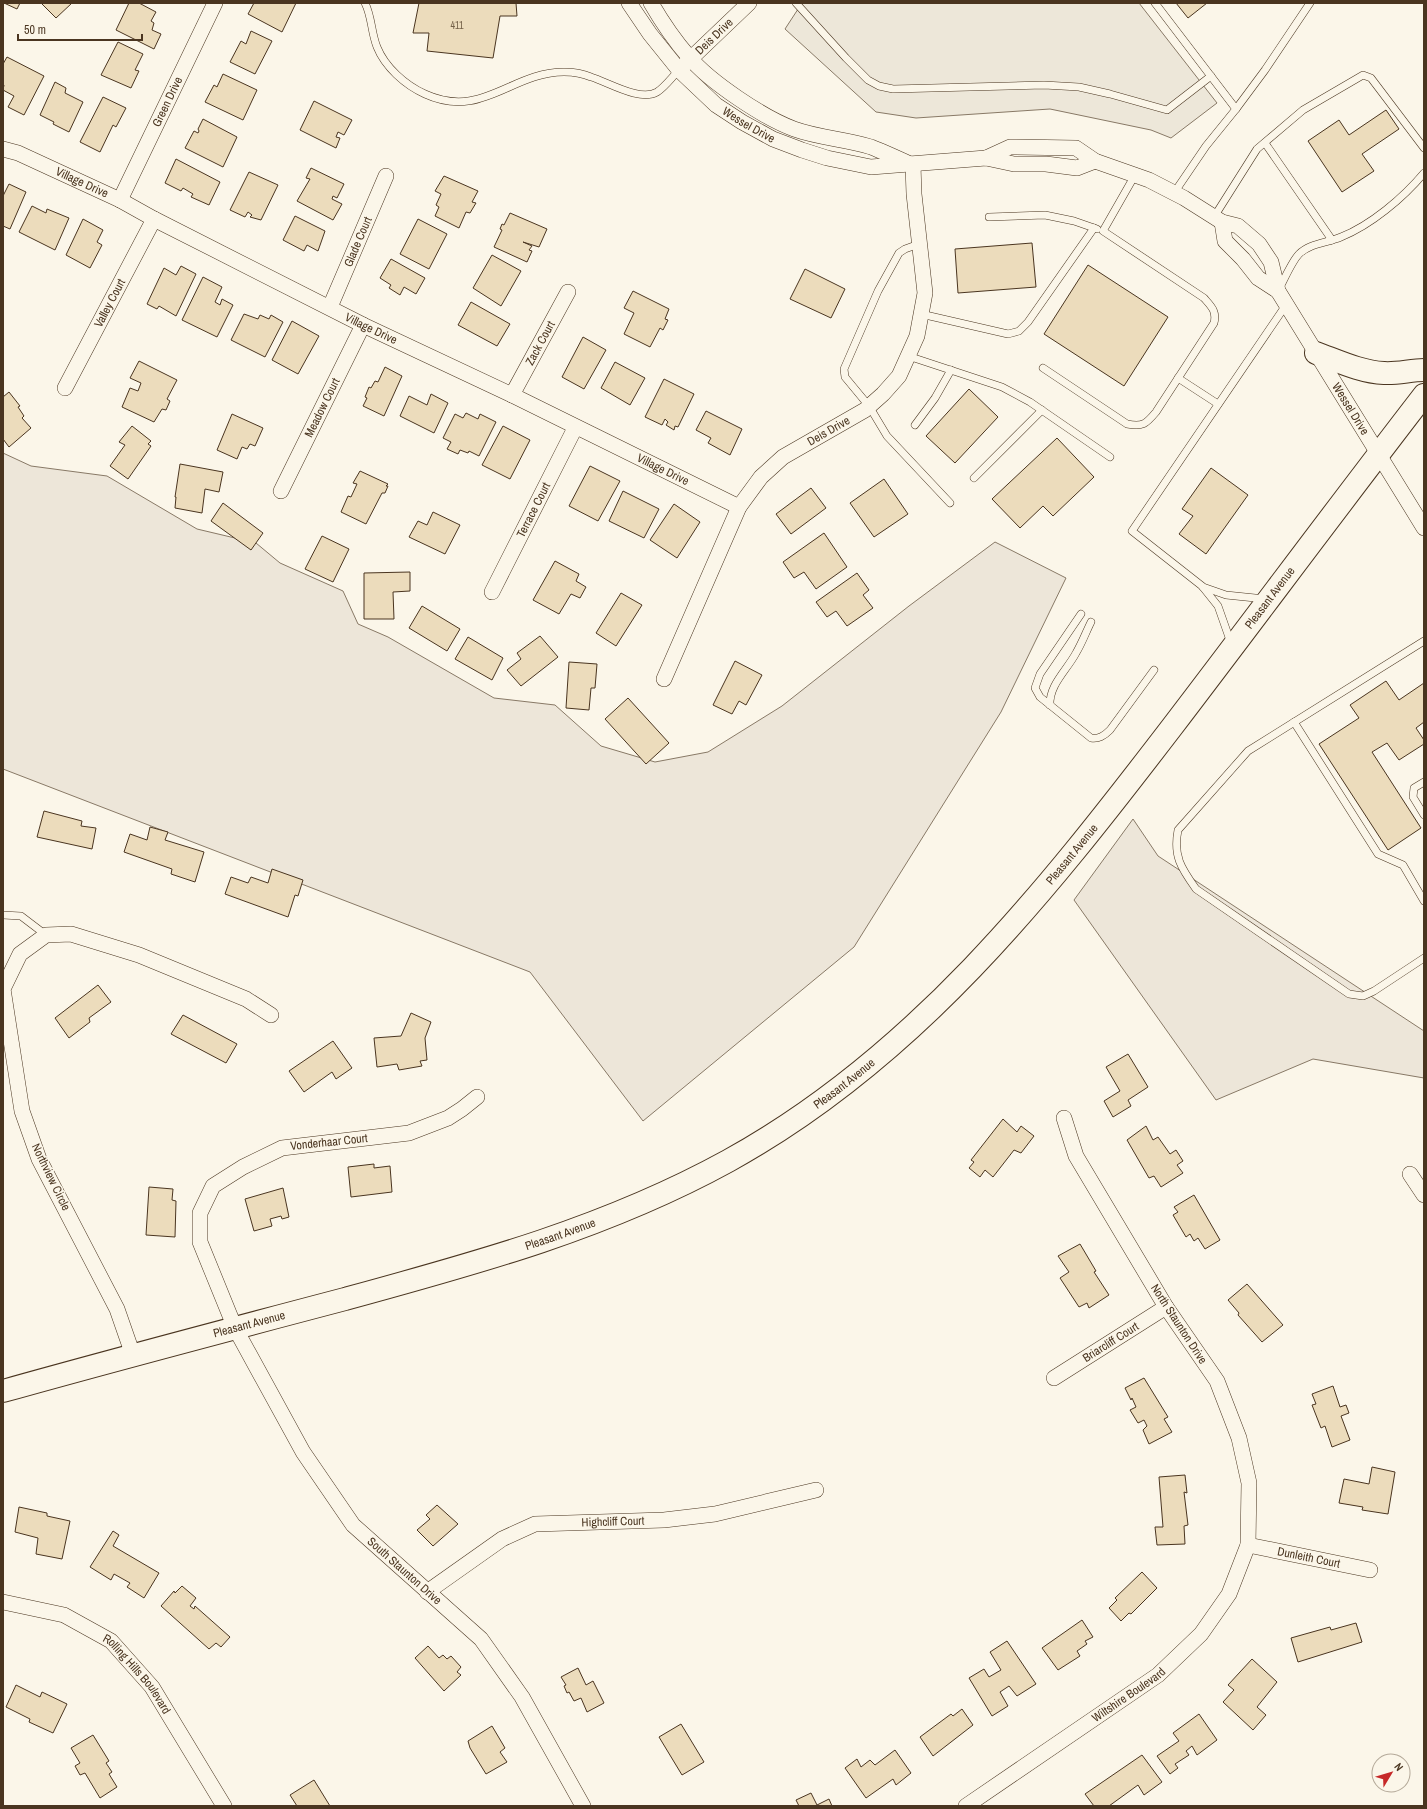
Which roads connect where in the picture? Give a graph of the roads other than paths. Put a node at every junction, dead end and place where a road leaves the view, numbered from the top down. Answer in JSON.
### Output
{"nodes":[{"id":1,"x":215,"y":3,"type":"edge"},
{"id":2,"x":365,"y":3,"type":"edge"},
{"id":3,"x":629,"y":3,"type":"edge"},
{"id":4,"x":650,"y":3,"type":"edge"},
{"id":5,"x":749,"y":3,"type":"edge"},
{"id":6,"x":796,"y":3,"type":"edge"},
{"id":7,"x":1154,"y":3,"type":"edge"},
{"id":8,"x":1310,"y":3,"type":"edge"},
{"id":9,"x":690,"y":58,"type":"junction"},
{"id":10,"x":679,"y":70,"type":"junction"},
{"id":11,"x":1211,"y":76,"type":"junction"},
{"id":12,"x":1236,"y":109,"type":"junction"},
{"id":13,"x":1265,"y":143,"type":"junction"},
{"id":14,"x":1424,"y":148,"type":"edge"},
{"id":15,"x":3,"y":149,"type":"edge"},
{"id":16,"x":913,"y":165,"type":"junction"},
{"id":17,"x":1424,"y":173,"type":"edge"},
{"id":18,"x":1135,"y":175,"type":"junction"},
{"id":19,"x":386,"y":176,"type":"dead end"},
{"id":20,"x":1174,"y":193,"type":"junction"},
{"id":21,"x":120,"y":200,"type":"junction"},
{"id":22,"x":989,"y":217,"type":"dead end"},
{"id":23,"x":154,"y":219,"type":"junction"},
{"id":24,"x":1218,"y":220,"type":"junction"},
{"id":25,"x":1094,"y":228,"type":"junction"},
{"id":26,"x":1103,"y":231,"type":"junction"},
{"id":27,"x":1332,"y":240,"type":"junction"},
{"id":28,"x":919,"y":244,"type":"junction"},
{"id":29,"x":1278,"y":291,"type":"junction"},
{"id":30,"x":568,"y":292,"type":"dead end"},
{"id":31,"x":1286,"y":305,"type":"junction"},
{"id":32,"x":330,"y":307,"type":"junction"},
{"id":33,"x":921,"y":314,"type":"junction"},
{"id":34,"x":363,"y":325,"type":"junction"},
{"id":35,"x":1316,"y":353,"type":"junction"},
{"id":36,"x":908,"y":356,"type":"junction"},
{"id":37,"x":1043,"y":368,"type":"dead end"},
{"id":38,"x":952,"y":370,"type":"junction"},
{"id":39,"x":1424,"y":370,"type":"edge"},
{"id":40,"x":1178,"y":378,"type":"junction"},
{"id":41,"x":65,"y":388,"type":"dead end"},
{"id":42,"x":512,"y":395,"type":"junction"},
{"id":43,"x":1424,"y":395,"type":"edge"},
{"id":44,"x":1218,"y":404,"type":"junction"},
{"id":45,"x":869,"y":406,"type":"junction"},
{"id":46,"x":1042,"y":410,"type":"junction"},
{"id":47,"x":915,"y":425,"type":"dead end"},
{"id":48,"x":575,"y":428,"type":"junction"},
{"id":49,"x":1378,"y":454,"type":"junction"},
{"id":50,"x":1110,"y":457,"type":"dead end"},
{"id":51,"x":974,"y":478,"type":"dead end"},
{"id":52,"x":281,"y":491,"type":"dead end"},
{"id":53,"x":950,"y":503,"type":"dead end"},
{"id":54,"x":739,"y":507,"type":"junction"},
{"id":55,"x":1424,"y":528,"type":"edge"},
{"id":56,"x":1202,"y":586,"type":"junction"},
{"id":57,"x":492,"y":592,"type":"dead end"},
{"id":58,"x":1269,"y":599,"type":"junction"},
{"id":59,"x":1081,"y":614,"type":"dead end"},
{"id":60,"x":1091,"y":622,"type":"dead end"},
{"id":61,"x":1424,"y":641,"type":"edge"},
{"id":62,"x":1232,"y":648,"type":"junction"},
{"id":63,"x":1154,"y":670,"type":"dead end"},
{"id":64,"x":664,"y":679,"type":"dead end"},
{"id":65,"x":1050,"y":705,"type":"junction"},
{"id":66,"x":1294,"y":722,"type":"junction"},
{"id":67,"x":1424,"y":782,"type":"edge"},
{"id":68,"x":1424,"y":815,"type":"edge"},
{"id":69,"x":1424,"y":901,"type":"edge"},
{"id":70,"x":3,"y":915,"type":"edge"},
{"id":71,"x":46,"y":935,"type":"junction"},
{"id":72,"x":1424,"y":958,"type":"edge"},
{"id":73,"x":3,"y":988,"type":"edge"},
{"id":74,"x":271,"y":1014,"type":"dead end"},
{"id":75,"x":476,"y":1097,"type":"dead end"},
{"id":76,"x":1064,"y":1118,"type":"dead end"},
{"id":77,"x":1410,"y":1174,"type":"dead end"},
{"id":78,"x":1424,"y":1195,"type":"edge"},
{"id":79,"x":1166,"y":1307,"type":"junction"},
{"id":80,"x":235,"y":1328,"type":"junction"},
{"id":81,"x":133,"y":1355,"type":"junction"},
{"id":82,"x":1054,"y":1378,"type":"dead end"},
{"id":83,"x":3,"y":1391,"type":"edge"},
{"id":84,"x":816,"y":1490,"type":"dead end"},
{"id":85,"x":1248,"y":1545,"type":"junction"},
{"id":86,"x":1370,"y":1570,"type":"dead end"},
{"id":87,"x":427,"y":1592,"type":"junction"},
{"id":88,"x":3,"y":1602,"type":"edge"},
{"id":89,"x":224,"y":1806,"type":"edge"},
{"id":90,"x":583,"y":1806,"type":"edge"},
{"id":91,"x":966,"y":1806,"type":"edge"}],
"edges":[{"from":1,"to":21,"type":"street","name":"Green Drive"},
{"from":2,"to":10,"type":"lane"},
{"from":3,"to":10,"type":"street","name":"Wessel Drive"},
{"from":4,"to":9,"type":"street","name":"Wessel Drive"},
{"from":5,"to":9,"type":"street","name":"Deis Drive"},
{"from":6,"to":11,"type":"lane"},
{"from":7,"to":11,"type":"lane"},
{"from":8,"to":12,"type":"lane"},
{"from":9,"to":10,"type":"street","name":"Deis Drive"},
{"from":9,"to":16,"type":"street","name":"Wessel Drive"},
{"from":10,"to":16,"type":"street","name":"Wessel Drive"},
{"from":11,"to":12,"type":"lane"},
{"from":12,"to":20,"type":"lane"},
{"from":13,"to":14,"type":"lane"},
{"from":13,"to":24,"type":"lane"},
{"from":13,"to":27,"type":"lane"},
{"from":15,"to":21,"type":"street","name":"Village Drive"},
{"from":16,"to":18,"type":"street","name":"Wessel Drive"},
{"from":16,"to":28,"type":"street","name":"Deis Drive"},
{"from":17,"to":27,"type":"lane"},
{"from":18,"to":20,"type":"street","name":"Wessel Drive"},
{"from":18,"to":26,"type":"lane"},
{"from":19,"to":32,"type":"street","name":"Glade Court"},
{"from":20,"to":24,"type":"street","name":"Wessel Drive"},
{"from":21,"to":23,"type":"street","name":"Village Drive"},
{"from":22,"to":25,"type":"lane"},
{"from":23,"to":32,"type":"street","name":"Village Drive"},
{"from":23,"to":41,"type":"street","name":"Valley Court"},
{"from":24,"to":29,"type":"street","name":"Wessel Drive"},
{"from":24,"to":29,"type":"street","name":"Wessel Drive"},
{"from":25,"to":26,"type":"lane"},
{"from":25,"to":33,"type":"lane"},
{"from":26,"to":40,"type":"lane"},
{"from":27,"to":29,"type":"lane"},
{"from":28,"to":33,"type":"street","name":"Deis Drive"},
{"from":28,"to":45,"type":"lane"},
{"from":29,"to":31,"type":"street","name":"Wessel Drive"},
{"from":30,"to":42,"type":"street","name":"Zack Court"},
{"from":31,"to":35,"type":"street","name":"Wessel Drive"},
{"from":31,"to":44,"type":"lane"},
{"from":32,"to":34,"type":"street","name":"Village Drive"},
{"from":33,"to":36,"type":"street","name":"Deis Drive"},
{"from":34,"to":42,"type":"street","name":"Village Drive"},
{"from":34,"to":52,"type":"street","name":"Meadow Court"},
{"from":35,"to":39,"type":"main road"},
{"from":35,"to":49,"type":"street","name":"Wessel Drive"},
{"from":36,"to":38,"type":"lane"},
{"from":36,"to":45,"type":"street","name":"Deis Drive"},
{"from":37,"to":40,"type":"lane"},
{"from":38,"to":46,"type":"lane"},
{"from":38,"to":47,"type":"lane"},
{"from":40,"to":44,"type":"lane"},
{"from":42,"to":48,"type":"street","name":"Village Drive"},
{"from":43,"to":49,"type":"main road","name":"Pleasant Avenue"},
{"from":44,"to":56,"type":"lane"},
{"from":45,"to":53,"type":"lane"},
{"from":45,"to":54,"type":"street","name":"Deis Drive"},
{"from":46,"to":50,"type":"lane"},
{"from":46,"to":51,"type":"lane"},
{"from":48,"to":54,"type":"street","name":"Village Drive"},
{"from":48,"to":57,"type":"street","name":"Terrace Court"},
{"from":49,"to":55,"type":"street","name":"Wessel Drive"},
{"from":49,"to":58,"type":"main road","name":"Pleasant Avenue"},
{"from":54,"to":64,"type":"street","name":"Deis Drive"},
{"from":56,"to":58,"type":"lane"},
{"from":56,"to":62,"type":"lane"},
{"from":58,"to":62,"type":"main road","name":"Pleasant Avenue"},
{"from":59,"to":65,"type":"lane"},
{"from":60,"to":65,"type":"lane"},
{"from":61,"to":66,"type":"lane"},
{"from":62,"to":80,"type":"main road","name":"Pleasant Avenue"},
{"from":63,"to":65,"type":"lane"},
{"from":66,"to":69,"type":"lane"},
{"from":66,"to":72,"type":"lane"},
{"from":67,"to":68,"type":"lane"},
{"from":70,"to":71,"type":"lane"},
{"from":71,"to":73,"type":"street","name":"Northview Circle"},
{"from":71,"to":74,"type":"street"},
{"from":73,"to":81,"type":"street","name":"Northview Circle"},
{"from":75,"to":80,"type":"street","name":"Vonderhaar Court"},
{"from":76,"to":79,"type":"street","name":"North Staunton Drive"},
{"from":77,"to":78,"type":"street"},
{"from":79,"to":82,"type":"street","name":"Briarcliff Court"},
{"from":79,"to":85,"type":"street","name":"North Staunton Drive"},
{"from":80,"to":81,"type":"main road","name":"Pleasant Avenue"},
{"from":80,"to":87,"type":"street","name":"South Staunton Drive"},
{"from":81,"to":83,"type":"main road","name":"Pleasant Avenue"},
{"from":84,"to":87,"type":"street","name":"Highcliff Court"},
{"from":85,"to":86,"type":"street","name":"Dunleith Court"},
{"from":85,"to":91,"type":"street","name":"Wiltshire Boulevard"},
{"from":87,"to":90,"type":"street","name":"South Staunton Drive"},
{"from":88,"to":89,"type":"street","name":"Rolling Hills Boulevard"}]}
